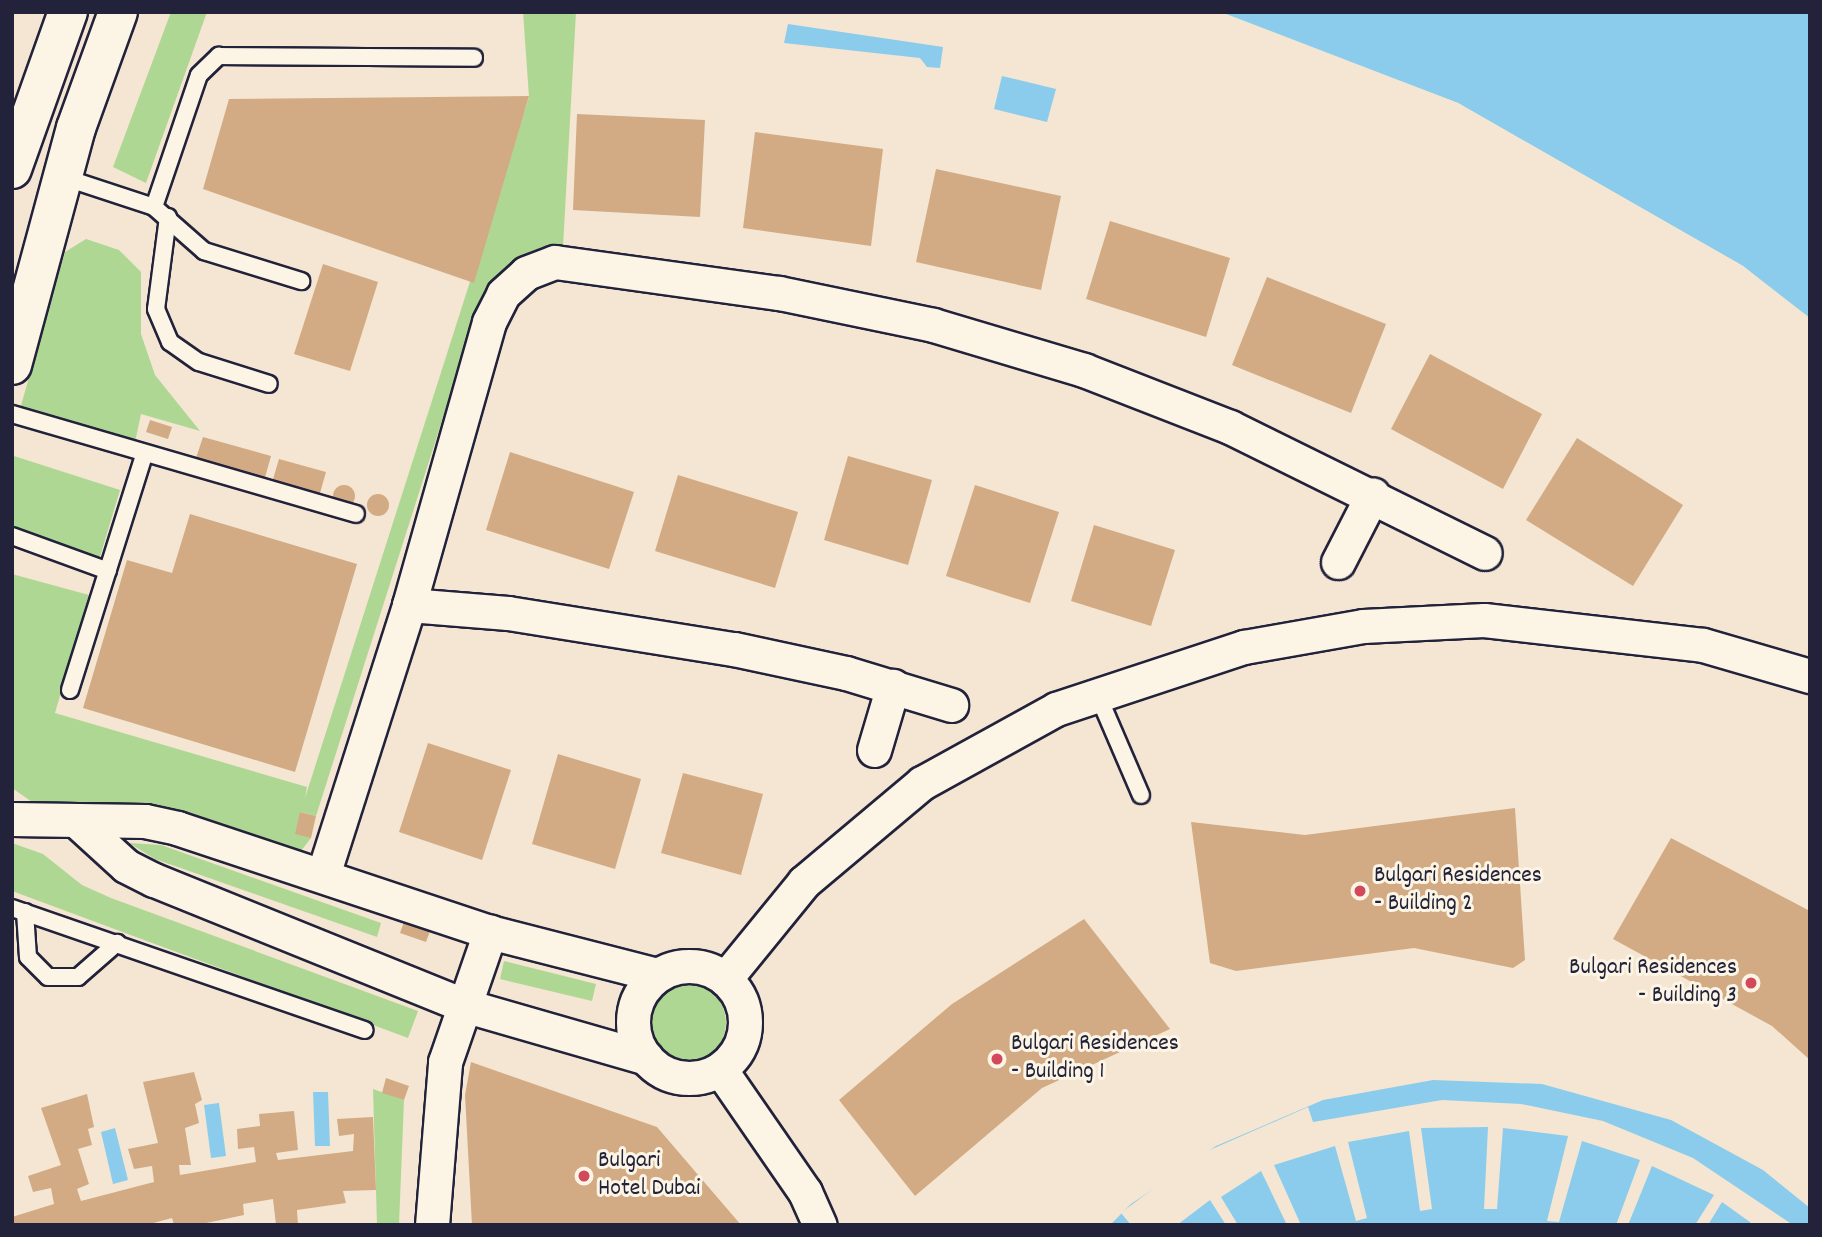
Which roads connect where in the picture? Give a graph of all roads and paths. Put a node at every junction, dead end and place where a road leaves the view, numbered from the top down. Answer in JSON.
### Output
{"nodes":[{"id":1,"x":68,"y":12,"type":"edge"},
{"id":2,"x":118,"y":12,"type":"edge"},
{"id":3,"x":474,"y":58,"type":"dead end"},
{"id":4,"x":12,"y":169,"type":"edge"},
{"id":5,"x":63,"y":177,"type":"junction"},
{"id":6,"x":154,"y":207,"type":"junction"},
{"id":7,"x":168,"y":217,"type":"junction"},
{"id":8,"x":300,"y":281,"type":"dead end"},
{"id":9,"x":12,"y":365,"type":"edge"},
{"id":10,"x":269,"y":384,"type":"dead end"},
{"id":11,"x":12,"y":414,"type":"edge"},
{"id":12,"x":144,"y":455,"type":"junction"},
{"id":13,"x":1373,"y":494,"type":"junction"},
{"id":14,"x":356,"y":514,"type":"dead end"},
{"id":15,"x":12,"y":536,"type":"edge"},
{"id":16,"x":1485,"y":553,"type":"dead end"},
{"id":17,"x":1338,"y":562,"type":"dead end"},
{"id":18,"x":108,"y":571,"type":"junction"},
{"id":19,"x":409,"y":605,"type":"junction"},
{"id":20,"x":1807,"y":669,"type":"edge"},
{"id":21,"x":892,"y":686,"type":"junction"},
{"id":22,"x":70,"y":690,"type":"dead end"},
{"id":23,"x":1097,"y":693,"type":"junction"},
{"id":24,"x":951,"y":705,"type":"dead end"},
{"id":25,"x":874,"y":750,"type":"dead end"},
{"id":26,"x":1141,"y":795,"type":"dead end"},
{"id":27,"x":18,"y":811,"type":"edge"},
{"id":28,"x":80,"y":824,"type":"junction"},
{"id":29,"x":323,"y":875,"type":"junction"},
{"id":30,"x":19,"y":910,"type":"edge"},
{"id":31,"x":490,"y":932,"type":"junction"},
{"id":32,"x":117,"y":943,"type":"junction"},
{"id":33,"x":658,"y":975,"type":"junction"},
{"id":34,"x":725,"y":979,"type":"junction"},
{"id":35,"x":463,"y":1004,"type":"junction"},
{"id":36,"x":365,"y":1030,"type":"dead end"},
{"id":37,"x":647,"y":1058,"type":"junction"},
{"id":38,"x":720,"y":1069,"type":"junction"},
{"id":39,"x":432,"y":1225,"type":"edge"},
{"id":40,"x":820,"y":1225,"type":"edge"}],
"edges":[{"from":1,"to":4,"type":"street"},
{"from":2,"to":5,"type":"street"},
{"from":3,"to":6,"type":"lane"},
{"from":5,"to":6,"type":"lane"},
{"from":5,"to":9,"type":"street"},
{"from":6,"to":7,"type":"lane"},
{"from":7,"to":8,"type":"lane"},
{"from":7,"to":10,"type":"lane"},
{"from":11,"to":12,"type":"lane"},
{"from":12,"to":14,"type":"lane"},
{"from":12,"to":18,"type":"lane"},
{"from":13,"to":16,"type":"street"},
{"from":13,"to":17,"type":"street"},
{"from":13,"to":19,"type":"street"},
{"from":15,"to":18,"type":"lane"},
{"from":18,"to":22,"type":"lane"},
{"from":19,"to":21,"type":"street"},
{"from":19,"to":29,"type":"street"},
{"from":20,"to":23,"type":"street"},
{"from":21,"to":24,"type":"street"},
{"from":21,"to":25,"type":"street"},
{"from":23,"to":26,"type":"lane"},
{"from":23,"to":34,"type":"street"},
{"from":27,"to":28,"type":"street"},
{"from":28,"to":29,"type":"street"},
{"from":28,"to":35,"type":"street"},
{"from":29,"to":31,"type":"street"},
{"from":30,"to":32,"type":"lane"},
{"from":30,"to":32,"type":"lane"},
{"from":31,"to":33,"type":"street"},
{"from":31,"to":35,"type":"street"},
{"from":32,"to":36,"type":"lane"},
{"from":33,"to":34,"type":"street"},
{"from":33,"to":37,"type":"street"},
{"from":34,"to":38,"type":"street"},
{"from":35,"to":37,"type":"street"},
{"from":35,"to":39,"type":"street"},
{"from":37,"to":38,"type":"street"},
{"from":38,"to":40,"type":"street"}]}
